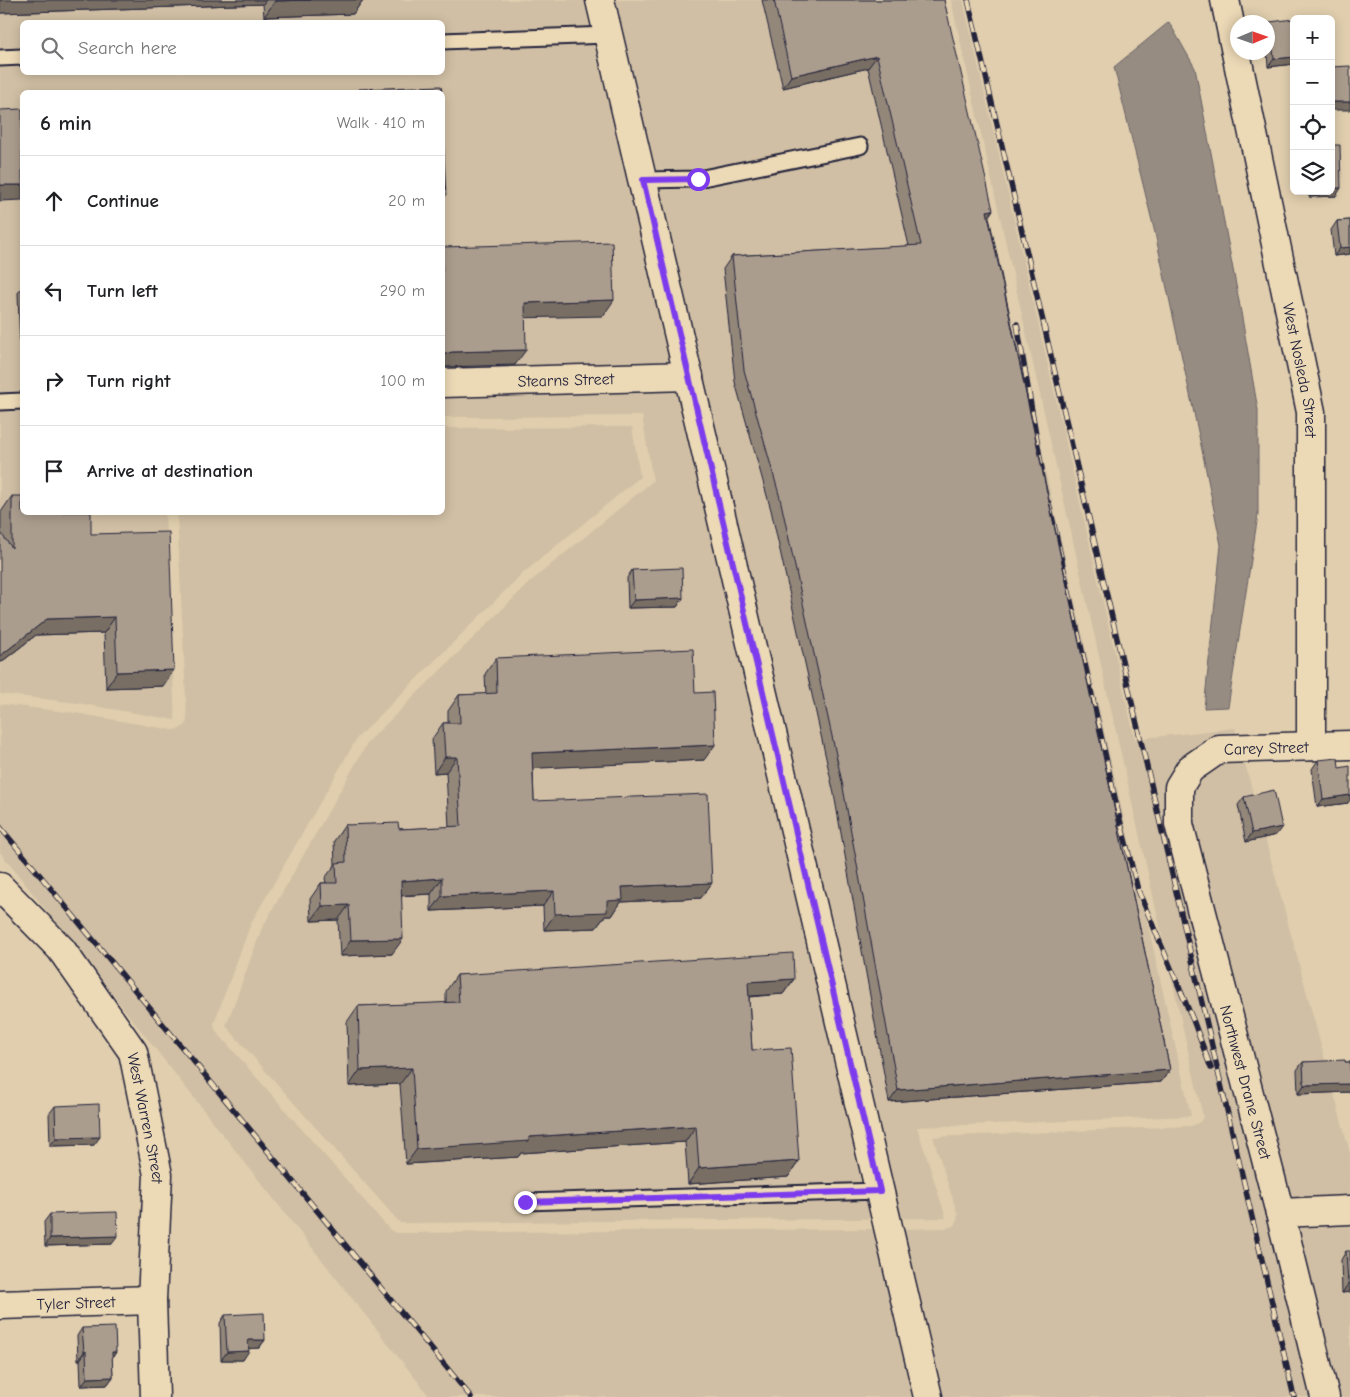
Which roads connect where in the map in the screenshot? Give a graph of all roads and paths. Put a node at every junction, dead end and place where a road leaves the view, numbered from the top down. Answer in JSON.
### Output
{"nodes":[{"id":1,"x":600,"y":0,"type":"edge"},
{"id":2,"x":1225,"y":0,"type":"edge"},
{"id":3,"x":608,"y":35,"type":"junction"},
{"id":4,"x":445,"y":41,"type":"edge"},
{"id":5,"x":20,"y":57,"type":"edge"},
{"id":6,"x":0,"y":58,"type":"edge"},
{"id":7,"x":860,"y":146,"type":"dead end"},
{"id":8,"x":643,"y":180,"type":"junction"},
{"id":9,"x":689,"y":376,"type":"junction"},
{"id":10,"x":445,"y":383,"type":"edge"},
{"id":11,"x":20,"y":401,"type":"edge"},
{"id":12,"x":0,"y":402,"type":"edge"},
{"id":13,"x":1350,"y":745,"type":"edge"},
{"id":14,"x":1311,"y":746,"type":"junction"},
{"id":15,"x":1190,"y":770,"type":"joint"},
{"id":16,"x":0,"y":887,"type":"edge"},
{"id":17,"x":880,"y":1191,"type":"junction"},
{"id":18,"x":525,"y":1202,"type":"dead end"},
{"id":19,"x":1350,"y":1210,"type":"edge"},
{"id":20,"x":1280,"y":1214,"type":"junction"},
{"id":21,"x":152,"y":1300,"type":"junction"},
{"id":22,"x":0,"y":1306,"type":"edge"},
{"id":23,"x":155,"y":1397,"type":"edge"},
{"id":24,"x":928,"y":1397,"type":"edge"},
{"id":25,"x":1325,"y":1397,"type":"edge"}],
"edges":[{"from":1,"to":3,"type":"street"},
{"from":2,"to":14,"type":"street","name":"West Nosleda Street"},
{"from":3,"to":4,"type":"lane"},
{"from":3,"to":8,"type":"street"},
{"from":5,"to":6,"type":"lane"},
{"from":7,"to":8,"type":"lane"},
{"from":8,"to":9,"type":"street"},
{"from":9,"to":10,"type":"street","name":"Stearns Street"},
{"from":9,"to":17,"type":"street"},
{"from":11,"to":12,"type":"lane"},
{"from":13,"to":14,"type":"street","name":"Carey Street"},
{"from":14,"to":15,"type":"street","name":"Carey Street"},
{"from":15,"to":20,"type":"street","name":"Northwest Drane Street"},
{"from":16,"to":21,"type":"street","name":"West Warren Street"},
{"from":17,"to":18,"type":"lane"},
{"from":17,"to":24,"type":"street"},
{"from":19,"to":20,"type":"street"},
{"from":20,"to":25,"type":"street","name":"Northwest Drane Street"},
{"from":21,"to":22,"type":"street","name":"Tyler Street"},
{"from":21,"to":23,"type":"street","name":"West Warren Street"}]}
